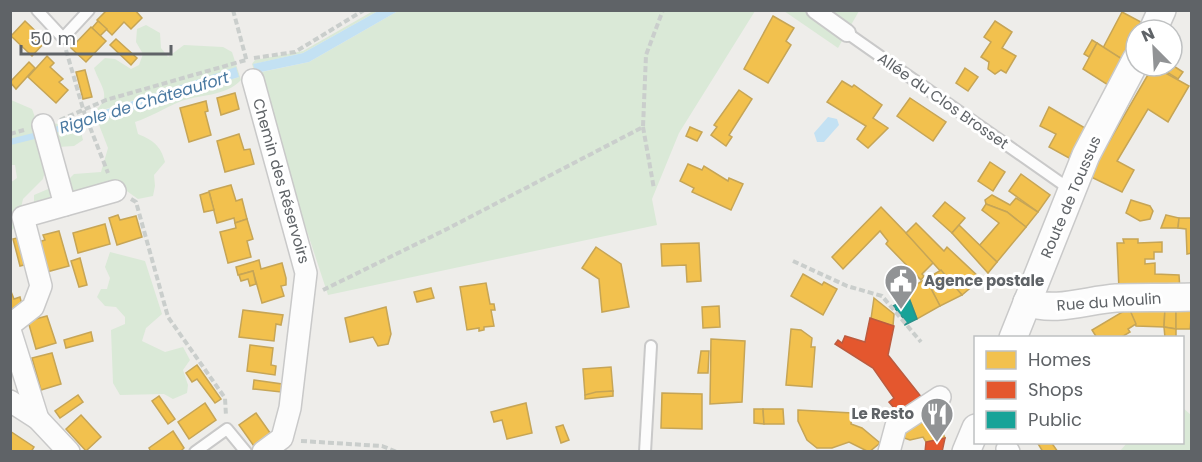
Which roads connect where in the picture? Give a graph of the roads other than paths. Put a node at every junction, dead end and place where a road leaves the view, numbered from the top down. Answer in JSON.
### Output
{"nodes":[{"id":1,"x":37,"y":10,"type":"edge"},
{"id":2,"x":89,"y":10,"type":"edge"},
{"id":3,"x":815,"y":10,"type":"edge"},
{"id":4,"x":847,"y":33,"type":"joint"},
{"id":5,"x":249,"y":67,"type":"road end"},
{"id":6,"x":1127,"y":78,"type":"edge"},
{"id":7,"x":43,"y":125,"type":"road end"},
{"id":8,"x":1071,"y":190,"type":"junction"},
{"id":9,"x":115,"y":191,"type":"road end"},
{"id":10,"x":65,"y":205,"type":"junction"},
{"id":11,"x":1191,"y":297,"type":"edge"},
{"id":12,"x":1027,"y":302,"type":"junction"},
{"id":13,"x":10,"y":325,"type":"edge"},
{"id":14,"x":10,"y":330,"type":"edge"},
{"id":15,"x":1014,"y":336,"type":"edge"},
{"id":16,"x":651,"y":346,"type":"dead end"},
{"id":17,"x":940,"y":397,"type":"dead end"},
{"id":18,"x":10,"y":401,"type":"edge"},
{"id":19,"x":38,"y":419,"type":"junction"},
{"id":20,"x":974,"y":431,"type":"edge"},
{"id":21,"x":69,"y":452,"type":"edge"},
{"id":22,"x":195,"y":452,"type":"edge"},
{"id":23,"x":246,"y":452,"type":"edge"},
{"id":24,"x":263,"y":452,"type":"edge"},
{"id":25,"x":645,"y":452,"type":"edge"},
{"id":26,"x":889,"y":452,"type":"edge"},
{"id":27,"x":966,"y":452,"type":"edge"}],
"edges":[{"from":1,"to":2,"type":"lane"},
{"from":3,"to":4,"type":"street","name":"Allée du Clos Brosset"},
{"from":4,"to":8,"type":"lane","name":"Allée du Clos Brosset"},
{"from":5,"to":24,"type":"street","name":"Chemin des Réservoirs"},
{"from":6,"to":8,"type":"street","name":"Route de Toussus"},
{"from":7,"to":10,"type":"street"},
{"from":8,"to":12,"type":"street","name":"Route de Toussus"},
{"from":9,"to":10,"type":"street"},
{"from":10,"to":13,"type":"street"},
{"from":11,"to":12,"type":"street","name":"Rue du Moulin"},
{"from":12,"to":15,"type":"street","name":"Route de Toussus"},
{"from":14,"to":19,"type":"street"},
{"from":16,"to":25,"type":"lane"},
{"from":17,"to":26,"type":"street"},
{"from":18,"to":19,"type":"street"},
{"from":19,"to":21,"type":"street"},
{"from":20,"to":27,"type":"street"},
{"from":22,"to":23,"type":"lane"}]}
